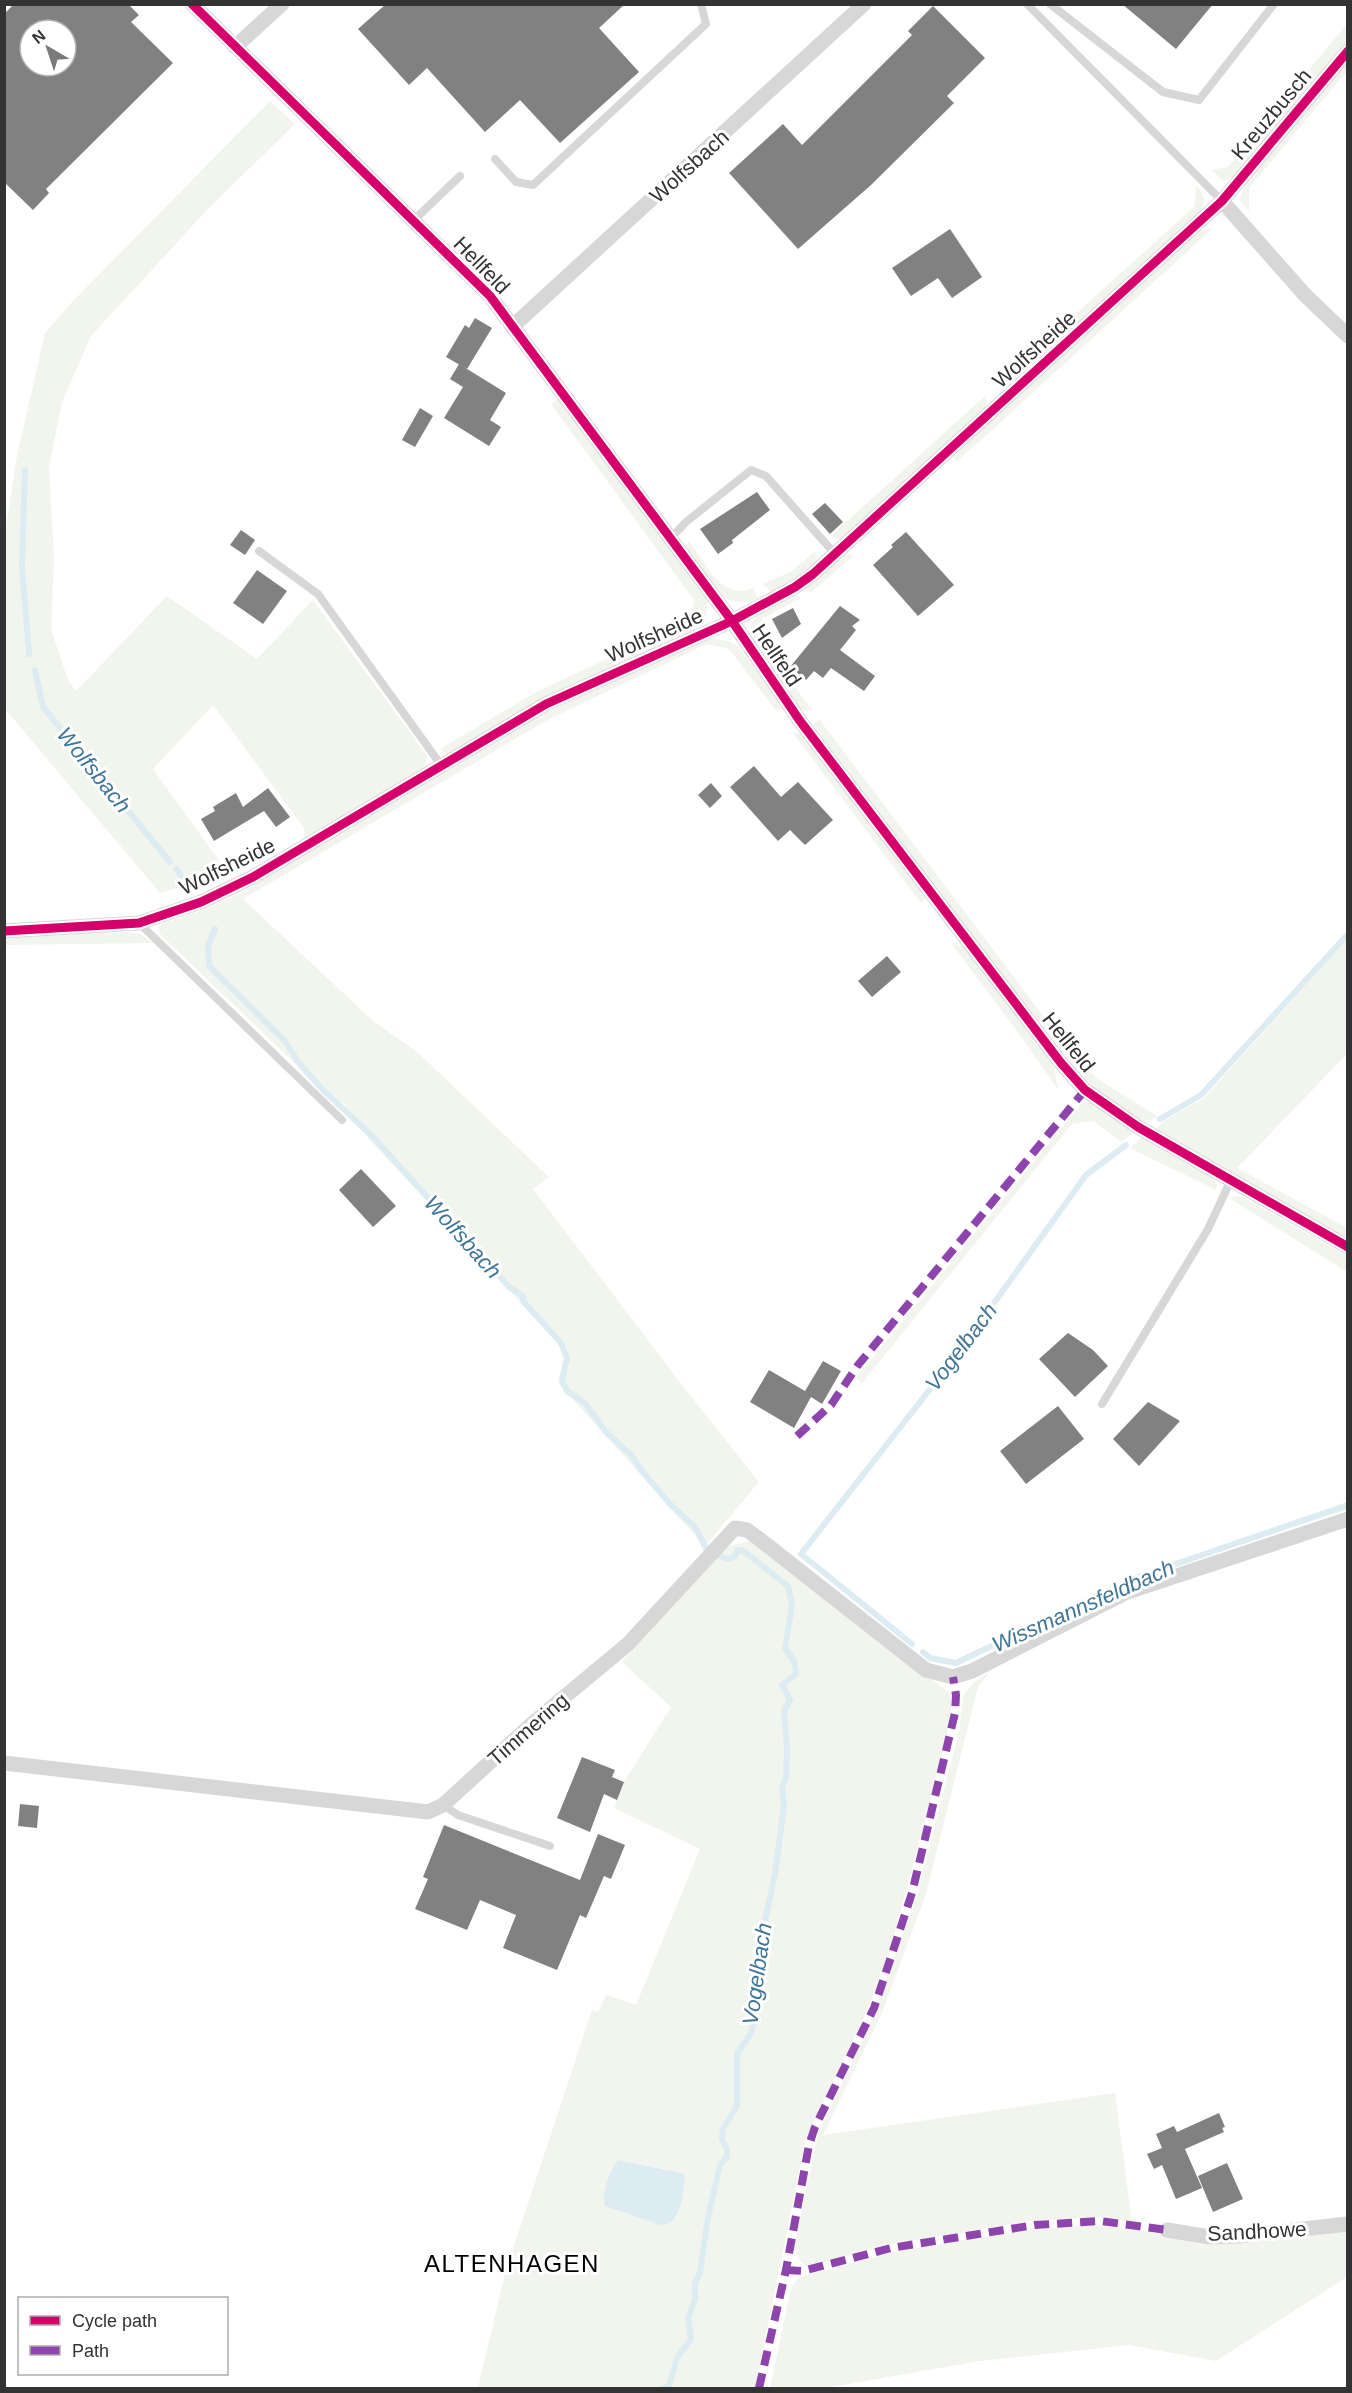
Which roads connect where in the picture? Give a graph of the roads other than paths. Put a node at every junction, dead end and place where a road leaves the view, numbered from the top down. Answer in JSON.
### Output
{"nodes":[{"id":1,"x":192,"y":4,"type":"edge"},
{"id":2,"x":282,"y":4,"type":"edge"},
{"id":3,"x":701,"y":4,"type":"edge"},
{"id":4,"x":864,"y":4,"type":"edge"},
{"id":5,"x":1027,"y":4,"type":"edge"},
{"id":6,"x":1050,"y":4,"type":"edge"},
{"id":7,"x":1274,"y":4,"type":"edge"},
{"id":8,"x":235,"y":47,"type":"junction"},
{"id":9,"x":1347,"y":51,"type":"edge"},
{"id":10,"x":495,"y":159,"type":"dead end"},
{"id":11,"x":460,"y":176,"type":"dead end"},
{"id":12,"x":1222,"y":201,"type":"junction"},
{"id":13,"x":413,"y":221,"type":"junction"},
{"id":14,"x":512,"y":327,"type":"junction"},
{"id":15,"x":1347,"y":336,"type":"edge"},
{"id":16,"x":670,"y":539,"type":"junction"},
{"id":17,"x":259,"y":551,"type":"dead end"},
{"id":18,"x":836,"y":554,"type":"junction"},
{"id":19,"x":732,"y":621,"type":"junction"},
{"id":20,"x":441,"y":765,"type":"junction"},
{"id":21,"x":139,"y":923,"type":"junction"},
{"id":22,"x":4,"y":931,"type":"edge"},
{"id":23,"x":342,"y":1120,"type":"dead end"},
{"id":24,"x":1230,"y":1182,"type":"junction"},
{"id":25,"x":1347,"y":1247,"type":"edge"},
{"id":26,"x":1102,"y":1404,"type":"dead end"},
{"id":27,"x":1347,"y":1519,"type":"edge"},
{"id":28,"x":4,"y":1763,"type":"edge"},
{"id":29,"x":443,"y":1805,"type":"junction"},
{"id":30,"x":550,"y":1846,"type":"dead end"},
{"id":31,"x":1347,"y":2224,"type":"edge"},
{"id":32,"x":1167,"y":2230,"type":"dead end"}],
"edges":[{"from":1,"to":8,"type":"street","name":"Hellfeld"},
{"from":2,"to":8,"type":"street"},
{"from":3,"to":10,"type":"lane"},
{"from":4,"to":14,"type":"street","name":"Wolfsbach"},
{"from":5,"to":12,"type":"lane"},
{"from":6,"to":7,"type":"lane"},
{"from":8,"to":13,"type":"street","name":"Hellfeld"},
{"from":9,"to":12,"type":"street","name":"Kreuzbusch"},
{"from":11,"to":13,"type":"lane"},
{"from":12,"to":15,"type":"street"},
{"from":12,"to":18,"type":"street","name":"Wolfsheide"},
{"from":13,"to":14,"type":"street","name":"Hellfeld"},
{"from":14,"to":16,"type":"street","name":"Hellfeld"},
{"from":16,"to":18,"type":"lane"},
{"from":16,"to":19,"type":"street","name":"Hellfeld"},
{"from":17,"to":20,"type":"lane"},
{"from":18,"to":19,"type":"street","name":"Wolfsheide"},
{"from":19,"to":20,"type":"street","name":"Wolfsheide"},
{"from":19,"to":24,"type":"street","name":"Hellfeld"},
{"from":20,"to":21,"type":"street","name":"Wolfsheide"},
{"from":21,"to":22,"type":"street","name":"Wolfsheide"},
{"from":21,"to":23,"type":"lane"},
{"from":24,"to":25,"type":"street","name":"Hellfeld"},
{"from":24,"to":26,"type":"lane"},
{"from":27,"to":29,"type":"street","name":"Timmering"},
{"from":28,"to":29,"type":"street"},
{"from":29,"to":30,"type":"lane"},
{"from":31,"to":32,"type":"street","name":"Sandhowe"}]}
